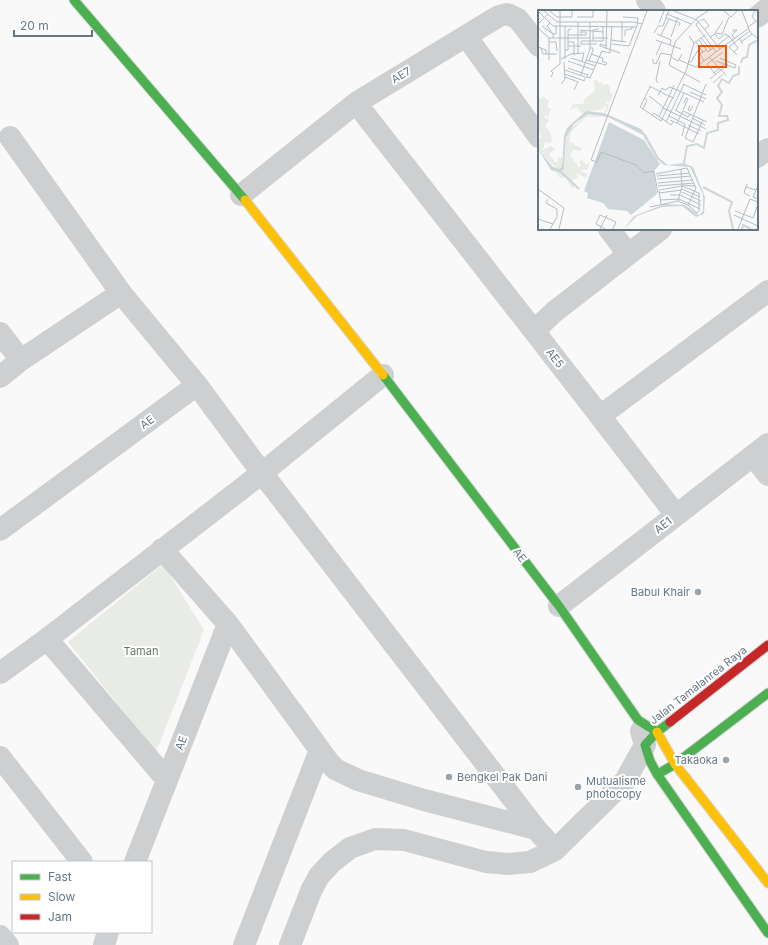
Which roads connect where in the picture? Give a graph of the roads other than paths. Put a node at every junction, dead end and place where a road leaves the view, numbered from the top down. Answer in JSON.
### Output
{"nodes":[{"id":1,"x":74,"y":0,"type":"edge"},
{"id":2,"x":647,"y":0,"type":"edge"},
{"id":3,"x":768,"y":8,"type":"edge"},
{"id":4,"x":654,"y":10,"type":"edge"},
{"id":5,"x":758,"y":16,"type":"edge"},
{"id":6,"x":466,"y":36,"type":"junction"},
{"id":7,"x":538,"y":45,"type":"edge"},
{"id":8,"x":356,"y":103,"type":"junction"},
{"id":9,"x":538,"y":136,"type":"edge"},
{"id":10,"x":10,"y":137,"type":"dead end"},
{"id":11,"x":768,"y":149,"type":"edge"},
{"id":12,"x":758,"y":156,"type":"edge"},
{"id":13,"x":241,"y":195,"type":"junction"},
{"id":14,"x":610,"y":230,"type":"edge"},
{"id":15,"x":660,"y":230,"type":"edge"},
{"id":16,"x":628,"y":254,"type":"junction"},
{"id":17,"x":768,"y":291,"type":"edge"},
{"id":18,"x":121,"y":293,"type":"junction"},
{"id":19,"x":534,"y":331,"type":"junction"},
{"id":20,"x":0,"y":333,"type":"edge"},
{"id":21,"x":21,"y":360,"type":"junction"},
{"id":22,"x":383,"y":375,"type":"junction"},
{"id":23,"x":0,"y":377,"type":"edge"},
{"id":24,"x":197,"y":385,"type":"junction"},
{"id":25,"x":600,"y":416,"type":"junction"},
{"id":26,"x":760,"y":450,"type":"edge"},
{"id":27,"x":262,"y":473,"type":"junction"},
{"id":28,"x":768,"y":476,"type":"edge"},
{"id":29,"x":676,"y":515,"type":"junction"},
{"id":30,"x":0,"y":530,"type":"edge"},
{"id":31,"x":162,"y":549,"type":"junction"},
{"id":32,"x":559,"y":606,"type":"junction"},
{"id":33,"x":228,"y":624,"type":"junction"},
{"id":34,"x":47,"y":639,"type":"junction"},
{"id":35,"x":768,"y":645,"type":"edge"},
{"id":36,"x":0,"y":673,"type":"edge"},
{"id":37,"x":768,"y":693,"type":"edge"},
{"id":38,"x":638,"y":720,"type":"joint"},
{"id":39,"x":651,"y":738,"type":"junction"},
{"id":40,"x":320,"y":750,"type":"junction"},
{"id":41,"x":0,"y":757,"type":"edge"},
{"id":42,"x":666,"y":769,"type":"junction"},
{"id":43,"x":167,"y":780,"type":"junction"},
{"id":44,"x":625,"y":781,"type":"junction"},
{"id":45,"x":536,"y":829,"type":"junction"},
{"id":46,"x":555,"y":850,"type":"junction"},
{"id":47,"x":81,"y":861,"type":"edge"},
{"id":48,"x":135,"y":861,"type":"edge"},
{"id":49,"x":768,"y":883,"type":"edge"},
{"id":50,"x":108,"y":933,"type":"edge"},
{"id":51,"x":768,"y":933,"type":"edge"},
{"id":52,"x":0,"y":936,"type":"edge"},
{"id":53,"x":8,"y":945,"type":"edge"},
{"id":54,"x":104,"y":945,"type":"edge"},
{"id":55,"x":244,"y":945,"type":"edge"},
{"id":56,"x":290,"y":945,"type":"edge"}],
"edges":[{"from":1,"to":13,"type":"street","name":"AE"},
{"from":2,"to":4,"type":"street"},
{"from":3,"to":5,"type":"street"},
{"from":6,"to":7,"type":"street","name":"AE7"},
{"from":6,"to":8,"type":"street","name":"AE7"},
{"from":6,"to":9,"type":"street"},
{"from":8,"to":13,"type":"street","name":"AE7"},
{"from":8,"to":19,"type":"street","name":"AE5"},
{"from":10,"to":18,"type":"street"},
{"from":11,"to":12,"type":"street"},
{"from":13,"to":22,"type":"street","name":"AE"},
{"from":14,"to":16,"type":"street"},
{"from":15,"to":16,"type":"street"},
{"from":16,"to":19,"type":"street"},
{"from":17,"to":25,"type":"street"},
{"from":18,"to":21,"type":"street"},
{"from":18,"to":24,"type":"street"},
{"from":19,"to":25,"type":"street","name":"AE5"},
{"from":20,"to":21,"type":"street"},
{"from":21,"to":23,"type":"street"},
{"from":22,"to":27,"type":"street"},
{"from":22,"to":32,"type":"street","name":"AE"},
{"from":24,"to":27,"type":"street"},
{"from":24,"to":30,"type":"street","name":"AE"},
{"from":25,"to":29,"type":"street","name":"AE5"},
{"from":26,"to":28,"type":"street"},
{"from":26,"to":29,"type":"street","name":"AE1"},
{"from":27,"to":31,"type":"street"},
{"from":27,"to":45,"type":"street"},
{"from":29,"to":32,"type":"street","name":"AE1"},
{"from":31,"to":33,"type":"street"},
{"from":31,"to":34,"type":"street"},
{"from":32,"to":38,"type":"street","name":"AE"},
{"from":33,"to":40,"type":"street"},
{"from":33,"to":43,"type":"street","name":"AE"},
{"from":34,"to":36,"type":"street"},
{"from":34,"to":43,"type":"street"},
{"from":35,"to":39,"type":"street","name":"Jalan Tamalanrea Raya"},
{"from":37,"to":42,"type":"street"},
{"from":38,"to":39,"type":"street"},
{"from":39,"to":42,"type":"street"},
{"from":39,"to":42,"type":"street"},
{"from":39,"to":44,"type":"street"},
{"from":40,"to":45,"type":"street"},
{"from":40,"to":55,"type":"street"},
{"from":41,"to":47,"type":"street"},
{"from":42,"to":44,"type":"street"},
{"from":42,"to":49,"type":"street"},
{"from":42,"to":51,"type":"street"},
{"from":43,"to":48,"type":"street","name":"AE"},
{"from":44,"to":46,"type":"street"},
{"from":45,"to":46,"type":"street"},
{"from":46,"to":56,"type":"street"},
{"from":50,"to":54,"type":"street"},
{"from":52,"to":53,"type":"street"}]}
